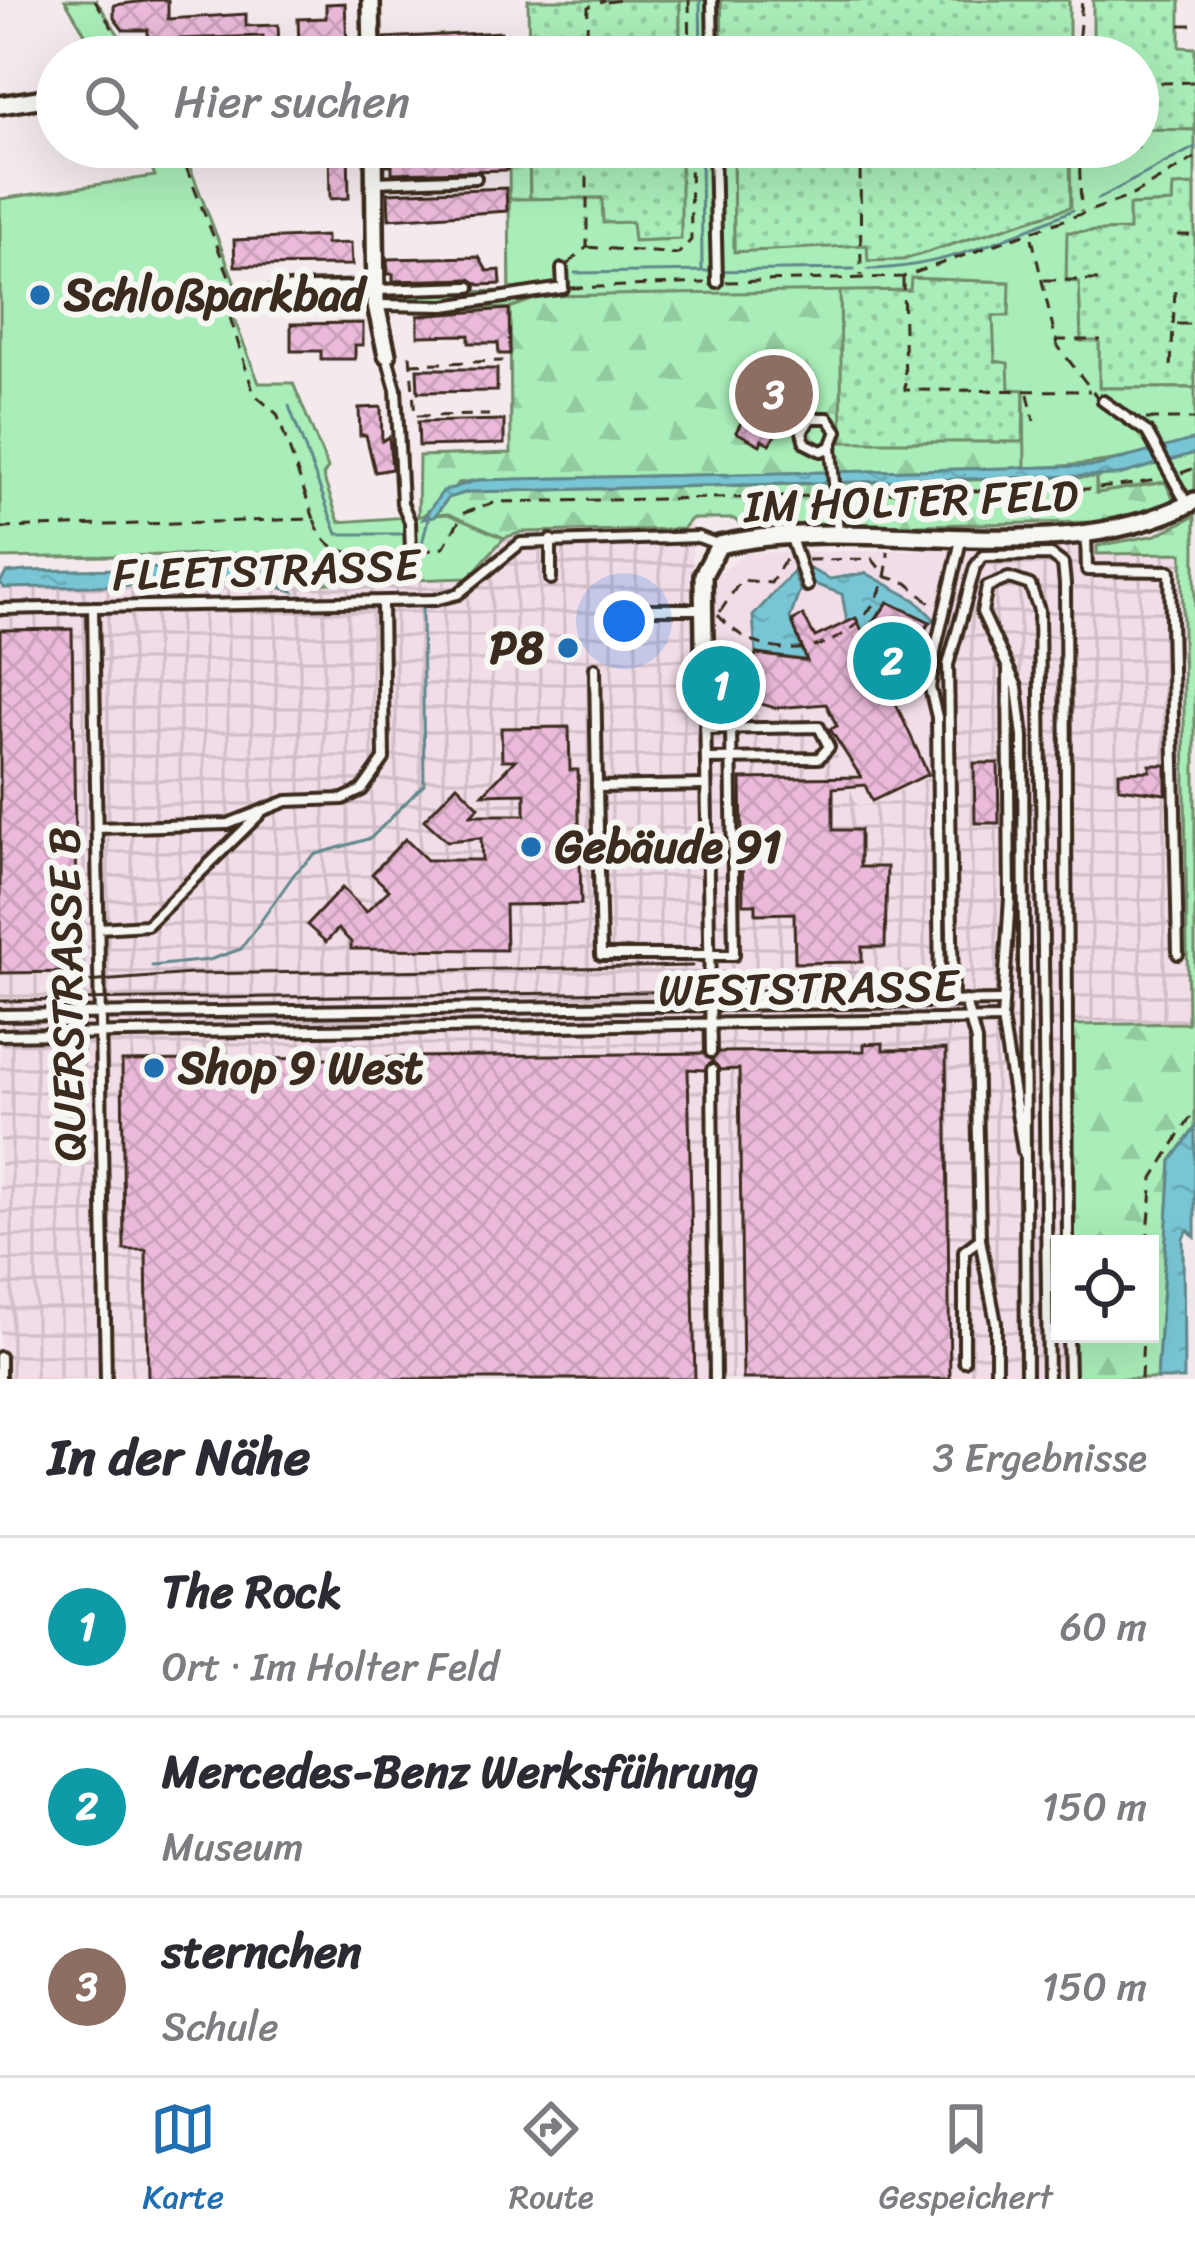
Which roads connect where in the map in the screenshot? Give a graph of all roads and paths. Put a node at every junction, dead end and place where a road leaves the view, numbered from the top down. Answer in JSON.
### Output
{"nodes":[{"id":1,"x":95,"y":0,"type":"edge"},
{"id":2,"x":371,"y":0,"type":"edge"},
{"id":3,"x":621,"y":0,"type":"edge"},
{"id":4,"x":689,"y":0,"type":"edge"},
{"id":5,"x":712,"y":0,"type":"edge"},
{"id":6,"x":1082,"y":0,"type":"edge"},
{"id":7,"x":605,"y":1,"type":"edge"},
{"id":8,"x":1180,"y":25,"type":"dead end"},
{"id":9,"x":1195,"y":25,"type":"edge"},
{"id":10,"x":117,"y":36,"type":"edge"},
{"id":11,"x":372,"y":36,"type":"edge"},
{"id":12,"x":586,"y":36,"type":"edge"},
{"id":13,"x":690,"y":36,"type":"edge"},
{"id":14,"x":712,"y":36,"type":"edge"},
{"id":15,"x":1079,"y":36,"type":"edge"},
{"id":16,"x":1195,"y":82,"type":"edge"},
{"id":17,"x":1160,"y":83,"type":"dead end"},
{"id":18,"x":36,"y":99,"type":"edge"},
{"id":19,"x":0,"y":105,"type":"edge"},
{"id":20,"x":1195,"y":158,"type":"edge"},
{"id":21,"x":186,"y":168,"type":"edge"},
{"id":22,"x":375,"y":168,"type":"edge"},
{"id":23,"x":587,"y":168,"type":"edge"},
{"id":24,"x":690,"y":168,"type":"edge"},
{"id":25,"x":714,"y":168,"type":"edge"},
{"id":26,"x":860,"y":168,"type":"edge"},
{"id":27,"x":1080,"y":168,"type":"edge"},
{"id":28,"x":476,"y":178,"type":"dead end"},
{"id":29,"x":375,"y":182,"type":"junction"},
{"id":30,"x":1081,"y":214,"type":"junction"},
{"id":31,"x":1178,"y":235,"type":"dead end"},
{"id":32,"x":1195,"y":235,"type":"edge"},
{"id":33,"x":1032,"y":236,"type":"junction"},
{"id":34,"x":587,"y":247,"type":"junction"},
{"id":35,"x":562,"y":269,"type":"joint"},
{"id":36,"x":903,"y":277,"type":"junction"},
{"id":37,"x":861,"y":278,"type":"junction"},
{"id":38,"x":717,"y":279,"type":"junction"},
{"id":39,"x":1041,"y":280,"type":"junction"},
{"id":40,"x":1102,"y":280,"type":"dead end"},
{"id":41,"x":470,"y":287,"type":"dead end"},
{"id":42,"x":563,"y":288,"type":"junction"},
{"id":43,"x":1174,"y":290,"type":"dead end"},
{"id":44,"x":376,"y":297,"type":"junction"},
{"id":45,"x":255,"y":300,"type":"junction"},
{"id":46,"x":1175,"y":324,"type":"junction"},
{"id":47,"x":1195,"y":324,"type":"edge"},
{"id":48,"x":1055,"y":340,"type":"junction"},
{"id":49,"x":1101,"y":340,"type":"dead end"},
{"id":50,"x":387,"y":356,"type":"joint"},
{"id":51,"x":410,"y":356,"type":"dead end"},
{"id":52,"x":503,"y":361,"type":"dead end"},
{"id":53,"x":410,"y":364,"type":"junction"},
{"id":54,"x":1171,"y":366,"type":"dead end"},
{"id":55,"x":1090,"y":391,"type":"junction"},
{"id":56,"x":1028,"y":393,"type":"junction"},
{"id":57,"x":1102,"y":401,"type":"joint"},
{"id":58,"x":488,"y":415,"type":"dead end"},
{"id":59,"x":1132,"y":419,"type":"junction"},
{"id":60,"x":1195,"y":419,"type":"edge"},
{"id":61,"x":1034,"y":421,"type":"dead end"},
{"id":62,"x":831,"y":447,"type":"junction"},
{"id":63,"x":1195,"y":468,"type":"edge"},
{"id":64,"x":1169,"y":472,"type":"junction"},
{"id":65,"x":837,"y":493,"type":"junction"},
{"id":66,"x":816,"y":496,"type":"dead end"},
{"id":67,"x":1191,"y":503,"type":"edge"},
{"id":68,"x":314,"y":519,"type":"dead end"},
{"id":69,"x":1086,"y":533,"type":"junction"},
{"id":70,"x":962,"y":535,"type":"junction"},
{"id":71,"x":838,"y":536,"type":"junction"},
{"id":72,"x":887,"y":536,"type":"junction"},
{"id":73,"x":791,"y":537,"type":"junction"},
{"id":74,"x":551,"y":540,"type":"junction"},
{"id":75,"x":719,"y":545,"type":"junction"},
{"id":76,"x":411,"y":550,"type":"dead end"},
{"id":77,"x":793,"y":556,"type":"junction"},
{"id":78,"x":551,"y":579,"type":"dead end"},
{"id":79,"x":886,"y":580,"type":"junction"},
{"id":80,"x":806,"y":586,"type":"dead end"},
{"id":81,"x":382,"y":604,"type":"junction"},
{"id":82,"x":93,"y":607,"type":"junction"},
{"id":83,"x":0,"y":609,"type":"edge"},
{"id":84,"x":634,"y":609,"type":"dead end"},
{"id":85,"x":710,"y":611,"type":"junction"},
{"id":86,"x":870,"y":614,"type":"junction"},
{"id":87,"x":946,"y":614,"type":"junction"},
{"id":88,"x":876,"y":619,"type":"dead end"},
{"id":89,"x":832,"y":640,"type":"junction"},
{"id":90,"x":835,"y":647,"type":"dead end"},
{"id":91,"x":767,"y":649,"type":"junction"},
{"id":92,"x":765,"y":657,"type":"dead end"},
{"id":93,"x":1007,"y":663,"type":"junction"},
{"id":94,"x":595,"y":668,"type":"dead end"},
{"id":95,"x":705,"y":706,"type":"joint"},
{"id":96,"x":731,"y":728,"type":"junction"},
{"id":97,"x":705,"y":729,"type":"junction"},
{"id":98,"x":706,"y":759,"type":"junction"},
{"id":99,"x":731,"y":759,"type":"junction"},
{"id":100,"x":706,"y":785,"type":"junction"},
{"id":101,"x":597,"y":787,"type":"junction"},
{"id":102,"x":261,"y":813,"type":"junction"},
{"id":103,"x":97,"y":828,"type":"junction"},
{"id":104,"x":99,"y":928,"type":"junction"},
{"id":105,"x":1178,"y":954,"type":"dead end"},
{"id":106,"x":708,"y":955,"type":"junction"},
{"id":107,"x":940,"y":1001,"type":"junction"},
{"id":108,"x":953,"y":1001,"type":"junction"},
{"id":109,"x":965,"y":1001,"type":"junction"},
{"id":110,"x":1001,"y":1001,"type":"junction"},
{"id":111,"x":709,"y":1004,"type":"junction"},
{"id":112,"x":614,"y":1005,"type":"junction"},
{"id":113,"x":405,"y":1009,"type":"junction"},
{"id":114,"x":247,"y":1011,"type":"junction"},
{"id":115,"x":100,"y":1013,"type":"junction"},
{"id":116,"x":0,"y":1015,"type":"edge"},
{"id":117,"x":966,"y":1017,"type":"junction"},
{"id":118,"x":1002,"y":1019,"type":"junction"},
{"id":119,"x":709,"y":1023,"type":"junction"},
{"id":120,"x":615,"y":1024,"type":"junction"},
{"id":121,"x":404,"y":1028,"type":"junction"},
{"id":122,"x":248,"y":1031,"type":"junction"},
{"id":123,"x":100,"y":1034,"type":"junction"},
{"id":124,"x":0,"y":1035,"type":"edge"},
{"id":125,"x":712,"y":1052,"type":"dead end"},
{"id":126,"x":712,"y":1070,"type":"dead end"},
{"id":127,"x":1195,"y":1110,"type":"edge"},
{"id":128,"x":1027,"y":1178,"type":"junction"},
{"id":129,"x":1068,"y":1235,"type":"edge"},
{"id":130,"x":1148,"y":1235,"type":"edge"},
{"id":131,"x":964,"y":1236,"type":"dead end"},
{"id":132,"x":980,"y":1239,"type":"junction"},
{"id":133,"x":964,"y":1251,"type":"junction"},
{"id":134,"x":1069,"y":1343,"type":"edge"},
{"id":135,"x":1143,"y":1343,"type":"edge"},
{"id":136,"x":0,"y":1357,"type":"edge"},
{"id":137,"x":964,"y":1360,"type":"dead end"},
{"id":138,"x":1,"y":1379,"type":"edge"},
{"id":139,"x":106,"y":1379,"type":"edge"},
{"id":140,"x":715,"y":1379,"type":"edge"},
{"id":141,"x":996,"y":1379,"type":"edge"},
{"id":142,"x":1026,"y":1379,"type":"edge"},
{"id":143,"x":1048,"y":1379,"type":"edge"},
{"id":144,"x":1069,"y":1379,"type":"edge"},
{"id":145,"x":1142,"y":1379,"type":"edge"}],
"edges":[{"from":1,"to":10,"type":"path"},
{"from":2,"to":11,"type":"street"},
{"from":3,"to":7,"type":"path"},
{"from":4,"to":13,"type":"path"},
{"from":5,"to":14,"type":"lane"},
{"from":6,"to":15,"type":"path"},
{"from":7,"to":12,"type":"path"},
{"from":8,"to":9,"type":"path"},
{"from":16,"to":17,"type":"path"},
{"from":18,"to":19,"type":"street"},
{"from":20,"to":30,"type":"path"},
{"from":21,"to":45,"type":"path"},
{"from":22,"to":29,"type":"street"},
{"from":23,"to":34,"type":"path"},
{"from":24,"to":34,"type":"path"},
{"from":25,"to":38,"type":"lane"},
{"from":26,"to":37,"type":"path"},
{"from":27,"to":30,"type":"path"},
{"from":28,"to":29,"type":"lane"},
{"from":29,"to":44,"type":"street"},
{"from":30,"to":33,"type":"path"},
{"from":31,"to":32,"type":"path"},
{"from":33,"to":36,"type":"path"},
{"from":33,"to":39,"type":"path"},
{"from":34,"to":35,"type":"path"},
{"from":35,"to":42,"type":"lane"},
{"from":36,"to":37,"type":"path"},
{"from":36,"to":56,"type":"path"},
{"from":37,"to":38,"type":"path"},
{"from":38,"to":42,"type":"path"},
{"from":39,"to":40,"type":"path"},
{"from":39,"to":48,"type":"path"},
{"from":41,"to":44,"type":"lane"},
{"from":42,"to":44,"type":"lane"},
{"from":43,"to":46,"type":"path"},
{"from":44,"to":45,"type":"street"},
{"from":44,"to":50,"type":"street"},
{"from":45,"to":68,"type":"path"},
{"from":46,"to":47,"type":"path"},
{"from":46,"to":54,"type":"path"},
{"from":48,"to":49,"type":"path"},
{"from":48,"to":55,"type":"path"},
{"from":50,"to":76,"type":"lane"},
{"from":51,"to":53,"type":"path"},
{"from":52,"to":53,"type":"path"},
{"from":53,"to":58,"type":"path"},
{"from":55,"to":56,"type":"path"},
{"from":55,"to":57,"type":"path"},
{"from":56,"to":61,"type":"path"},
{"from":57,"to":59,"type":"lane"},
{"from":59,"to":60,"type":"path"},
{"from":59,"to":64,"type":"lane"},
{"from":62,"to":62,"type":"lane"},
{"from":62,"to":65,"type":"lane"},
{"from":63,"to":64,"type":"path"},
{"from":64,"to":65,"type":"path"},
{"from":64,"to":67,"type":"lane"},
{"from":65,"to":66,"type":"path"},
{"from":65,"to":71,"type":"lane"},
{"from":67,"to":69,"type":"street","name":"IM HOLTER FELD"},
{"from":69,"to":70,"type":"street","name":"IM HOLTER FELD"},
{"from":69,"to":105,"type":"lane"},
{"from":70,"to":72,"type":"street","name":"IM HOLTER FELD"},
{"from":70,"to":87,"type":"lane"},
{"from":71,"to":72,"type":"street","name":"IM HOLTER FELD"},
{"from":71,"to":73,"type":"street","name":"IM HOLTER FELD"},
{"from":72,"to":79,"type":"path"},
{"from":73,"to":75,"type":"street","name":"IM HOLTER FELD"},
{"from":73,"to":77,"type":"lane"},
{"from":74,"to":75,"type":"lane"},
{"from":74,"to":78,"type":"lane"},
{"from":74,"to":81,"type":"lane","name":"FLEETSTRASSE"},
{"from":75,"to":85,"type":"street","name":"IM HOLTER FELD"},
{"from":77,"to":79,"type":"path"},
{"from":77,"to":80,"type":"lane"},
{"from":77,"to":85,"type":"path"},
{"from":79,"to":86,"type":"path"},
{"from":79,"to":87,"type":"path"},
{"from":81,"to":82,"type":"lane","name":"FLEETSTRASSE"},
{"from":81,"to":102,"type":"lane"},
{"from":82,"to":83,"type":"lane","name":"FLEETSTRASSE"},
{"from":82,"to":103,"type":"lane","name":"QUERSTRASSE B"},
{"from":84,"to":85,"type":"lane"},
{"from":85,"to":91,"type":"path"},
{"from":85,"to":95,"type":"street","name":"IM HOLTER FELD"},
{"from":86,"to":88,"type":"path"},
{"from":86,"to":89,"type":"path"},
{"from":87,"to":107,"type":"lane"},
{"from":89,"to":90,"type":"path"},
{"from":89,"to":91,"type":"path"},
{"from":91,"to":92,"type":"path"},
{"from":93,"to":110,"type":"lane"},
{"from":93,"to":128,"type":"lane"},
{"from":93,"to":143,"type":"lane"},
{"from":94,"to":101,"type":"lane"},
{"from":95,"to":97,"type":"lane"},
{"from":96,"to":97,"type":"lane"},
{"from":96,"to":99,"type":"lane"},
{"from":96,"to":99,"type":"lane"},
{"from":97,"to":98,"type":"lane"},
{"from":98,"to":99,"type":"lane"},
{"from":98,"to":100,"type":"lane"},
{"from":99,"to":106,"type":"lane"},
{"from":100,"to":101,"type":"lane"},
{"from":100,"to":106,"type":"lane"},
{"from":101,"to":106,"type":"lane"},
{"from":102,"to":103,"type":"lane"},
{"from":102,"to":104,"type":"lane"},
{"from":103,"to":104,"type":"lane","name":"QUERSTRASSE B"},
{"from":104,"to":115,"type":"lane","name":"QUERSTRASSE B"},
{"from":106,"to":111,"type":"lane"},
{"from":107,"to":108,"type":"lane","name":"WESTSTRASSE"},
{"from":107,"to":111,"type":"lane","name":"WESTSTRASSE"},
{"from":108,"to":109,"type":"lane","name":"WESTSTRASSE"},
{"from":108,"to":129,"type":"lane"},
{"from":109,"to":110,"type":"lane","name":"WESTSTRASSE"},
{"from":109,"to":117,"type":"lane"},
{"from":110,"to":118,"type":"lane"},
{"from":111,"to":112,"type":"lane","name":"WESTSTRASSE"},
{"from":111,"to":119,"type":"lane"},
{"from":112,"to":113,"type":"lane","name":"WESTSTRASSE"},
{"from":112,"to":120,"type":"lane","name":"WESTSTRASSE"},
{"from":113,"to":114,"type":"lane","name":"WESTSTRASSE"},
{"from":113,"to":121,"type":"lane"},
{"from":114,"to":115,"type":"lane","name":"WESTSTRASSE"},
{"from":114,"to":122,"type":"lane"},
{"from":115,"to":116,"type":"lane","name":"WESTSTRASSE"},
{"from":115,"to":123,"type":"lane","name":"QUERSTRASSE B"},
{"from":117,"to":118,"type":"lane","name":"WESTSTRASSE"},
{"from":117,"to":119,"type":"lane","name":"WESTSTRASSE"},
{"from":117,"to":132,"type":"lane"},
{"from":118,"to":128,"type":"lane"},
{"from":119,"to":120,"type":"lane","name":"WESTSTRASSE"},
{"from":119,"to":125,"type":"lane"},
{"from":120,"to":121,"type":"lane","name":"WESTSTRASSE"},
{"from":121,"to":122,"type":"lane","name":"WESTSTRASSE"},
{"from":122,"to":123,"type":"lane","name":"WESTSTRASSE"},
{"from":123,"to":124,"type":"lane","name":"WESTSTRASSE"},
{"from":123,"to":139,"type":"lane","name":"QUERSTRASSE B"},
{"from":126,"to":140,"type":"lane"},
{"from":127,"to":130,"type":"path"},
{"from":128,"to":142,"type":"lane"},
{"from":131,"to":133,"type":"lane"},
{"from":132,"to":133,"type":"lane"},
{"from":132,"to":141,"type":"lane"},
{"from":133,"to":137,"type":"lane"},
{"from":134,"to":144,"type":"lane"},
{"from":135,"to":145,"type":"path"},
{"from":136,"to":138,"type":"lane"}]}
